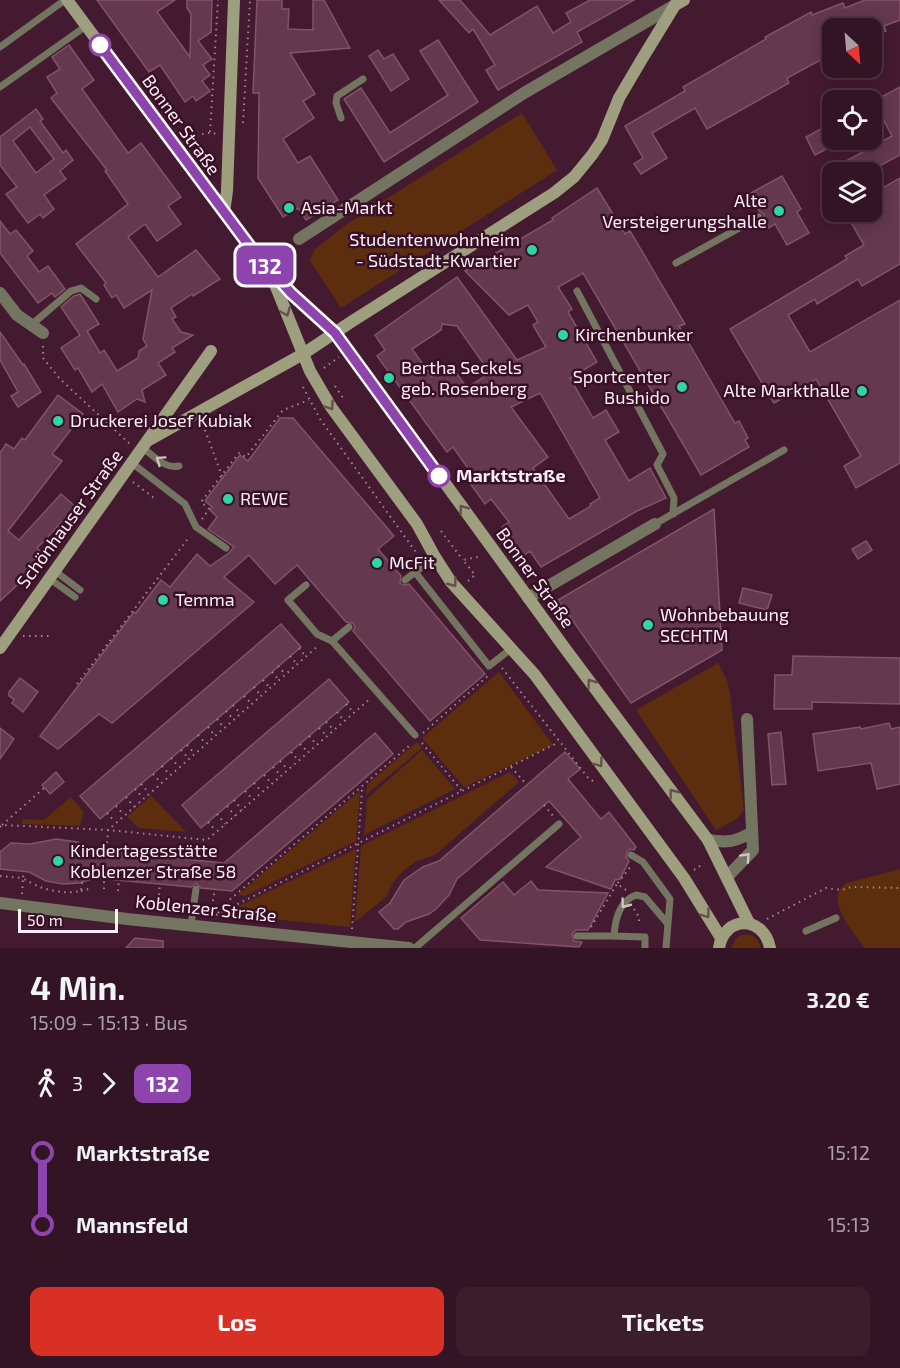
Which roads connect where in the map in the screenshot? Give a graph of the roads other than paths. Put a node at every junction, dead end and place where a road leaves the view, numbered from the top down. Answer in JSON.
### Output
{"nodes":[{"id":1,"x":66,"y":0,"type":"edge"},
{"id":2,"x":234,"y":0,"type":"edge"},
{"id":3,"x":680,"y":3,"type":"edge"},
{"id":4,"x":86,"y":26,"type":"junction"},
{"id":5,"x":0,"y":47,"type":"edge"},
{"id":6,"x":363,"y":79,"type":"dead end"},
{"id":7,"x":1,"y":84,"type":"edge"},
{"id":8,"x":341,"y":118,"type":"dead end"},
{"id":9,"x":224,"y":213,"type":"junction"},
{"id":10,"x":759,"y":218,"type":"dead end"},
{"id":11,"x":298,"y":239,"type":"dead end"},
{"id":12,"x":676,"y":263,"type":"dead end"},
{"id":13,"x":270,"y":270,"type":"junction"},
{"id":14,"x":576,"y":291,"type":"dead end"},
{"id":15,"x":0,"y":294,"type":"edge"},
{"id":16,"x":96,"y":299,"type":"dead end"},
{"id":17,"x":30,"y":326,"type":"junction"},
{"id":18,"x":43,"y":333,"type":"road end"},
{"id":19,"x":335,"y":333,"type":"junction"},
{"id":20,"x":211,"y":351,"type":"dead end"},
{"id":21,"x":303,"y":354,"type":"junction"},
{"id":22,"x":784,"y":450,"type":"dead end"},
{"id":23,"x":141,"y":451,"type":"junction"},
{"id":24,"x":179,"y":466,"type":"dead end"},
{"id":25,"x":673,"y":514,"type":"junction"},
{"id":26,"x":655,"y":524,"type":"joint"},
{"id":27,"x":226,"y":548,"type":"dead end"},
{"id":28,"x":435,"y":557,"type":"junction"},
{"id":29,"x":415,"y":572,"type":"junction"},
{"id":30,"x":52,"y":575,"type":"junction"},
{"id":31,"x":405,"y":580,"type":"dead end"},
{"id":32,"x":306,"y":585,"type":"dead end"},
{"id":33,"x":81,"y":590,"type":"dead end"},
{"id":34,"x":75,"y":597,"type":"dead end"},
{"id":35,"x":528,"y":598,"type":"junction"},
{"id":36,"x":349,"y":627,"type":"dead end"},
{"id":37,"x":329,"y":640,"type":"junction"},
{"id":38,"x":3,"y":642,"type":"edge"},
{"id":39,"x":512,"y":648,"type":"junction"},
{"id":40,"x":747,"y":719,"type":"dead end"},
{"id":41,"x":416,"y":736,"type":"road end"},
{"id":42,"x":559,"y":824,"type":"road end"},
{"id":43,"x":752,"y":832,"type":"junction"},
{"id":44,"x":708,"y":840,"type":"junction"},
{"id":45,"x":633,"y":857,"type":"road end"},
{"id":46,"x":727,"y":877,"type":"junction"},
{"id":47,"x":196,"y":889,"type":"dead end"},
{"id":48,"x":0,"y":903,"type":"edge"},
{"id":49,"x":836,"y":918,"type":"dead end"},
{"id":50,"x":667,"y":923,"type":"junction"},
{"id":51,"x":752,"y":924,"type":"junction"},
{"id":52,"x":197,"y":926,"type":"junction"},
{"id":53,"x":806,"y":931,"type":"dead end"},
{"id":54,"x":577,"y":936,"type":"dead end"},
{"id":55,"x":614,"y":936,"type":"junction"},
{"id":56,"x":720,"y":943,"type":"edge"},
{"id":57,"x":406,"y":948,"type":"edge"},
{"id":58,"x":415,"y":948,"type":"edge"},
{"id":59,"x":645,"y":948,"type":"edge"},
{"id":60,"x":666,"y":948,"type":"edge"},
{"id":61,"x":770,"y":948,"type":"edge"}],
"edges":[{"from":1,"to":4,"type":"main road","name":"Bonner Straße"},
{"from":1,"to":5,"type":"lane"},
{"from":2,"to":9,"type":"main road"},
{"from":3,"to":11,"type":"street"},
{"from":3,"to":19,"type":"main road"},
{"from":4,"to":7,"type":"lane"},
{"from":4,"to":9,"type":"main road","name":"Bonner Straße"},
{"from":6,"to":8,"type":"lane"},
{"from":9,"to":13,"type":"main road","name":"Bonner Straße"},
{"from":10,"to":12,"type":"lane"},
{"from":13,"to":19,"type":"main road","name":"Bonner Straße"},
{"from":13,"to":21,"type":"main road","name":"Bonner Straße","one_way":true},
{"from":14,"to":25,"type":"lane"},
{"from":15,"to":17,"type":"street"},
{"from":16,"to":17,"type":"lane"},
{"from":17,"to":18,"type":"street"},
{"from":19,"to":21,"type":"main road","name":"Schönhauser Straße"},
{"from":35,"to":19,"type":"main road","name":"Bonner Straße","one_way":true},
{"from":20,"to":23,"type":"main road","name":"Schönhauser Straße"},
{"from":21,"to":23,"type":"main road","name":"Schönhauser Straße"},
{"from":21,"to":28,"type":"main road","name":"Bonner Straße","one_way":true},
{"from":22,"to":25,"type":"lane"},
{"from":24,"to":23,"type":"lane","one_way":true},
{"from":23,"to":27,"type":"lane"},
{"from":23,"to":30,"type":"main road","name":"Schönhauser Straße"},
{"from":25,"to":26,"type":"lane"},
{"from":26,"to":35,"type":"street"},
{"from":28,"to":29,"type":"lane"},
{"from":28,"to":39,"type":"main road","name":"Bonner Straße","one_way":true},
{"from":29,"to":31,"type":"lane"},
{"from":29,"to":39,"type":"lane"},
{"from":30,"to":33,"type":"lane"},
{"from":30,"to":34,"type":"lane"},
{"from":30,"to":38,"type":"main road","name":"Schönhauser Straße"},
{"from":32,"to":37,"type":"lane"},
{"from":44,"to":35,"type":"main road","name":"Bonner Straße","one_way":true},
{"from":36,"to":37,"type":"lane"},
{"from":37,"to":41,"type":"lane"},
{"from":39,"to":56,"type":"main road","name":"Bonner Straße","one_way":true},
{"from":40,"to":43,"type":"street"},
{"from":42,"to":58,"type":"lane"},
{"from":43,"to":44,"type":"street"},
{"from":46,"to":43,"type":"street","one_way":true},
{"from":44,"to":46,"type":"main road","name":"Bonner Straße"},
{"from":45,"to":50,"type":"lane"},
{"from":46,"to":51,"type":"main road","name":"Bonner Straße"},
{"from":47,"to":52,"type":"lane"},
{"from":48,"to":52,"type":"street","name":"Koblenzer Straße"},
{"from":49,"to":53,"type":"lane"},
{"from":50,"to":55,"type":"lane","one_way":true},
{"from":50,"to":60,"type":"lane"},
{"from":51,"to":56,"type":"main road"},
{"from":51,"to":61,"type":"main road","name":"Bonner Straße"},
{"from":52,"to":57,"type":"street","name":"Koblenzer Straße"},
{"from":54,"to":55,"type":"lane"},
{"from":55,"to":59,"type":"lane"}]}
